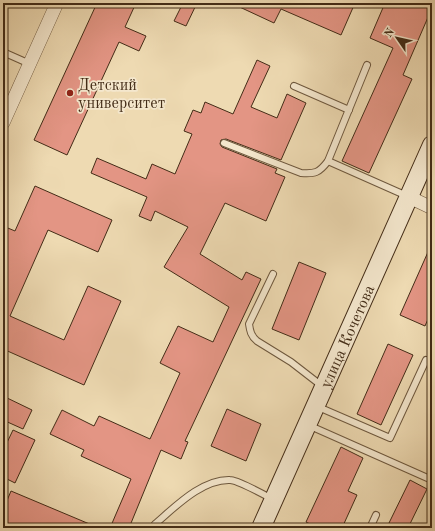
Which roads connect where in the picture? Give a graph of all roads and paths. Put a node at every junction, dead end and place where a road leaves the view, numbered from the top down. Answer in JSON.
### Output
{"nodes":[{"id":1,"x":57,"y":3,"type":"edge"},
{"id":2,"x":3,"y":52,"type":"edge"},
{"id":3,"x":30,"y":64,"type":"junction"},
{"id":4,"x":367,"y":65,"type":"dead end"},
{"id":5,"x":294,"y":86,"type":"dead end"},
{"id":6,"x":348,"y":110,"type":"junction"},
{"id":7,"x":3,"y":123,"type":"edge"},
{"id":8,"x":224,"y":143,"type":"dead end"},
{"id":9,"x":432,"y":145,"type":"edge"},
{"id":10,"x":328,"y":161,"type":"junction"},
{"id":11,"x":409,"y":197,"type":"junction"},
{"id":12,"x":432,"y":208,"type":"edge"},
{"id":13,"x":273,"y":274,"type":"dead end"},
{"id":14,"x":426,"y":360,"type":"dead end"},
{"id":15,"x":324,"y":387,"type":"junction"},
{"id":16,"x":315,"y":406,"type":"junction"},
{"id":17,"x":307,"y":424,"type":"junction"},
{"id":18,"x":432,"y":480,"type":"edge"},
{"id":19,"x":274,"y":499,"type":"junction"},
{"id":20,"x":376,"y":515,"type":"dead end"},
{"id":21,"x":155,"y":524,"type":"dead end"},
{"id":22,"x":261,"y":528,"type":"edge"},
{"id":23,"x":370,"y":528,"type":"edge"}],
"edges":[{"from":1,"to":3,"type":"street"},
{"from":2,"to":3,"type":"lane"},
{"from":3,"to":7,"type":"street"},
{"from":4,"to":6,"type":"lane"},
{"from":5,"to":6,"type":"lane"},
{"from":6,"to":10,"type":"lane"},
{"from":8,"to":10,"type":"lane"},
{"from":9,"to":11,"type":"main road","name":"улица Кочетова"},
{"from":10,"to":11,"type":"lane"},
{"from":11,"to":12,"type":"street"},
{"from":11,"to":15,"type":"main road","name":"улица Кочетова"},
{"from":13,"to":15,"type":"lane"},
{"from":14,"to":16,"type":"lane"},
{"from":15,"to":16,"type":"main road","name":"улица Кочетова"},
{"from":16,"to":17,"type":"main road","name":"улица Кочетова"},
{"from":17,"to":18,"type":"lane"},
{"from":17,"to":19,"type":"main road","name":"улица Кочетова"},
{"from":19,"to":21,"type":"lane"},
{"from":19,"to":22,"type":"main road","name":"улица Кочетова"},
{"from":20,"to":23,"type":"lane"}]}
